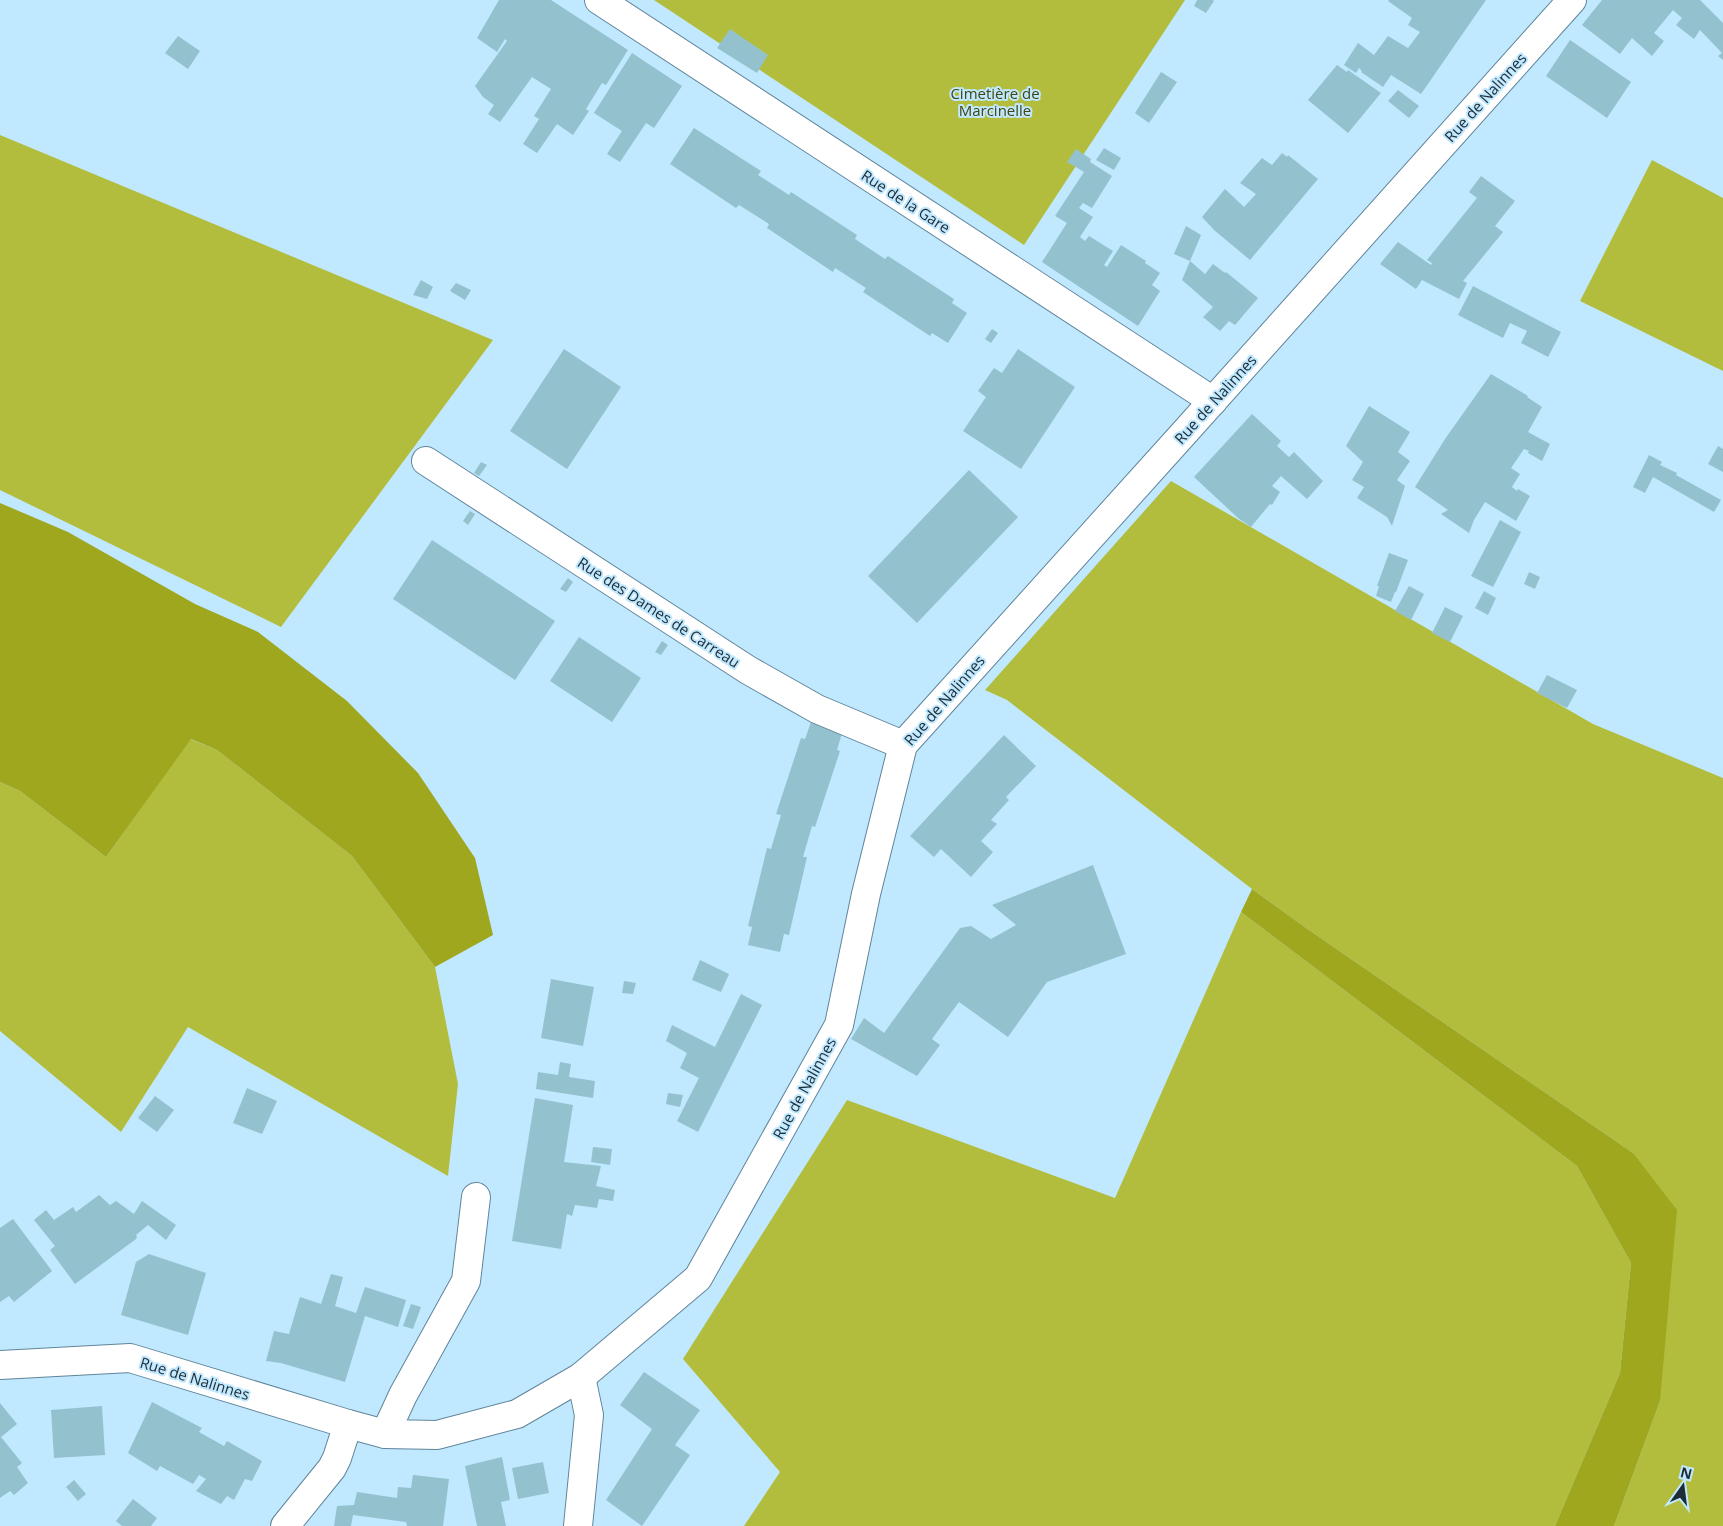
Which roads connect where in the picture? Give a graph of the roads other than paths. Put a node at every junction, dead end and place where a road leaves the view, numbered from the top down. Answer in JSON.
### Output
{"nodes":[{"id":1,"x":599,"y":0,"type":"edge"},
{"id":2,"x":1572,"y":0,"type":"edge"},
{"id":3,"x":1213,"y":401,"type":"junction"},
{"id":4,"x":426,"y":461,"type":"dead end"},
{"id":5,"x":903,"y":745,"type":"junction"},
{"id":6,"x":476,"y":1197,"type":"dead end"},
{"id":7,"x":0,"y":1365,"type":"edge"},
{"id":8,"x":581,"y":1377,"type":"junction"},
{"id":9,"x":348,"y":1424,"type":"junction"},
{"id":10,"x":385,"y":1434,"type":"junction"},
{"id":11,"x":285,"y":1526,"type":"edge"},
{"id":12,"x":578,"y":1526,"type":"edge"}],
"edges":[{"from":1,"to":3,"type":"street","name":"Rue de la Gare"},
{"from":2,"to":3,"type":"street","name":"Rue de Nalinnes"},
{"from":3,"to":5,"type":"street","name":"Rue de Nalinnes"},
{"from":4,"to":5,"type":"street","name":"Rue des Dames de Carreau"},
{"from":5,"to":8,"type":"street","name":"Rue de Nalinnes"},
{"from":6,"to":10,"type":"street"},
{"from":7,"to":9,"type":"street","name":"Rue de Nalinnes"},
{"from":8,"to":10,"type":"street","name":"Rue de Nalinnes"},
{"from":8,"to":12,"type":"street"},
{"from":9,"to":10,"type":"street","name":"Rue de Nalinnes"},
{"from":9,"to":11,"type":"street"}]}
